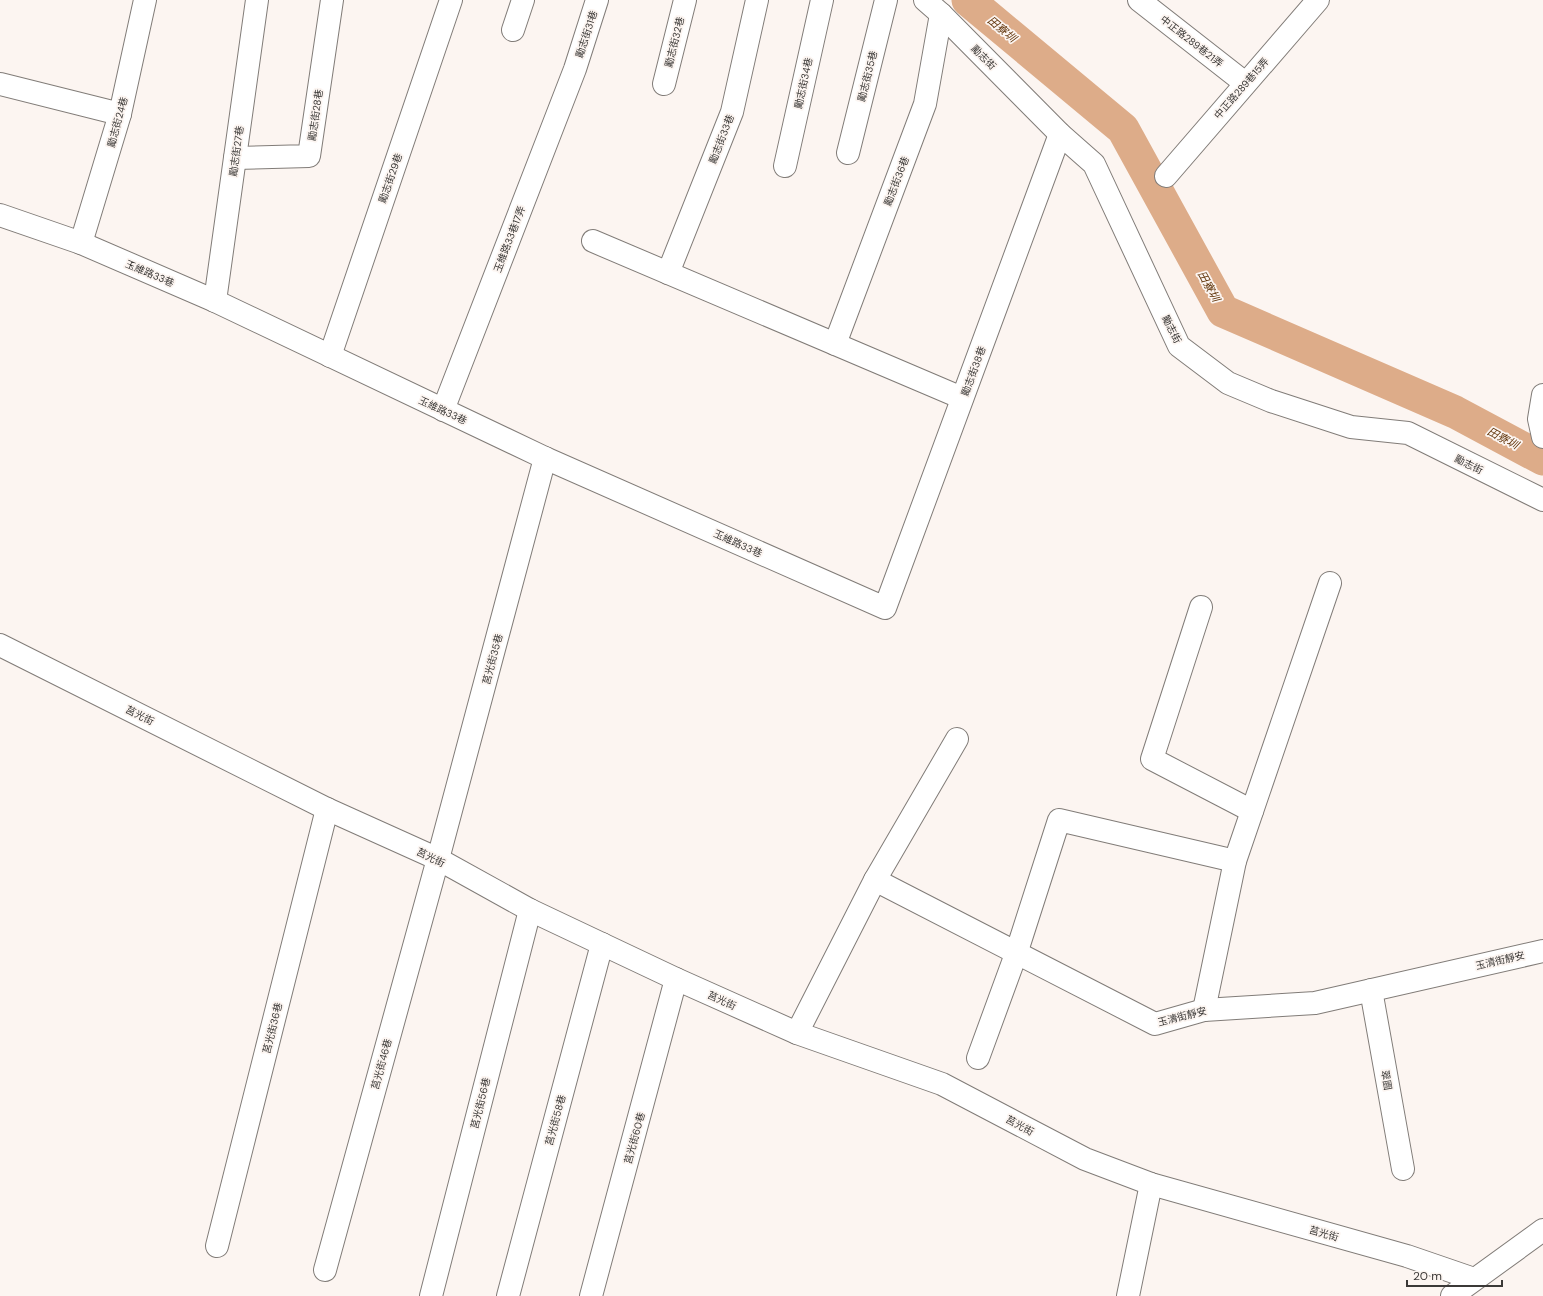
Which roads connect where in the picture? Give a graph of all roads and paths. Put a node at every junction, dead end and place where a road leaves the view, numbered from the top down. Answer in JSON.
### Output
{"nodes":[{"id":1,"x":145,"y":0,"type":"edge"},
{"id":2,"x":257,"y":0,"type":"edge"},
{"id":3,"x":332,"y":0,"type":"edge"},
{"id":4,"x":451,"y":0,"type":"edge"},
{"id":5,"x":523,"y":0,"type":"edge"},
{"id":6,"x":596,"y":0,"type":"edge"},
{"id":7,"x":685,"y":0,"type":"edge"},
{"id":8,"x":757,"y":0,"type":"edge"},
{"id":9,"x":822,"y":0,"type":"edge"},
{"id":10,"x":886,"y":0,"type":"edge"},
{"id":11,"x":925,"y":0,"type":"edge"},
{"id":12,"x":1139,"y":0,"type":"edge"},
{"id":13,"x":1318,"y":0,"type":"edge"},
{"id":14,"x":941,"y":14,"type":"junction"},
{"id":15,"x":513,"y":30,"type":"dead end"},
{"id":16,"x":575,"y":69,"type":"joint"},
{"id":17,"x":1245,"y":83,"type":"junction"},
{"id":18,"x":0,"y":84,"type":"edge"},
{"id":19,"x":664,"y":84,"type":"dead end"},
{"id":20,"x":120,"y":114,"type":"junction"},
{"id":21,"x":1060,"y":134,"type":"junction"},
{"id":22,"x":848,"y":153,"type":"dead end"},
{"id":23,"x":235,"y":158,"type":"junction"},
{"id":24,"x":785,"y":166,"type":"dead end"},
{"id":25,"x":1166,"y":176,"type":"dead end"},
{"id":26,"x":0,"y":215,"type":"edge"},
{"id":27,"x":593,"y":242,"type":"dead end"},
{"id":28,"x":81,"y":243,"type":"junction"},
{"id":29,"x":668,"y":273,"type":"junction"},
{"id":30,"x":215,"y":301,"type":"junction"},
{"id":31,"x":835,"y":344,"type":"junction"},
{"id":32,"x":330,"y":356,"type":"junction"},
{"id":33,"x":1543,"y":395,"type":"edge"},
{"id":34,"x":962,"y":398,"type":"junction"},
{"id":35,"x":443,"y":410,"type":"junction"},
{"id":36,"x":1541,"y":428,"type":"edge"},
{"id":37,"x":545,"y":458,"type":"junction"},
{"id":38,"x":1543,"y":500,"type":"edge"},
{"id":39,"x":1330,"y":583,"type":"dead end"},
{"id":40,"x":1201,"y":607,"type":"dead end"},
{"id":41,"x":885,"y":608,"type":"joint"},
{"id":42,"x":0,"y":645,"type":"edge"},
{"id":43,"x":956,"y":739,"type":"dead end"},
{"id":44,"x":327,"y":809,"type":"junction"},
{"id":45,"x":1252,"y":811,"type":"junction"},
{"id":46,"x":438,"y":859,"type":"junction"},
{"id":47,"x":1235,"y":861,"type":"junction"},
{"id":48,"x":874,"y":880,"type":"junction"},
{"id":49,"x":530,"y":910,"type":"junction"},
{"id":50,"x":602,"y":944,"type":"junction"},
{"id":51,"x":1543,"y":950,"type":"edge"},
{"id":52,"x":1016,"y":954,"type":"junction"},
{"id":53,"x":676,"y":979,"type":"junction"},
{"id":54,"x":1371,"y":990,"type":"junction"},
{"id":55,"x":1204,"y":1010,"type":"junction"},
{"id":56,"x":796,"y":1033,"type":"junction"},
{"id":57,"x":978,"y":1058,"type":"dead end"},
{"id":58,"x":1403,"y":1169,"type":"dead end"},
{"id":59,"x":1151,"y":1184,"type":"junction"},
{"id":60,"x":1543,"y":1230,"type":"edge"},
{"id":61,"x":217,"y":1246,"type":"dead end"},
{"id":62,"x":325,"y":1270,"type":"dead end"},
{"id":63,"x":1474,"y":1279,"type":"junction"},
{"id":64,"x":431,"y":1296,"type":"edge"},
{"id":65,"x":508,"y":1296,"type":"edge"},
{"id":66,"x":591,"y":1296,"type":"edge"},
{"id":67,"x":1128,"y":1296,"type":"edge"},
{"id":68,"x":1452,"y":1296,"type":"edge"}],
"edges":[{"from":1,"to":20,"type":"street","name":"勵志街24巷"},
{"from":2,"to":23,"type":"street","name":"勵志街27巷"},
{"from":3,"to":23,"type":"street","name":"勵志街28巷"},
{"from":4,"to":32,"type":"street","name":"勵志街29巷"},
{"from":5,"to":15,"type":"street"},
{"from":6,"to":16,"type":"street","name":"勵志街31巷"},
{"from":7,"to":19,"type":"street","name":"勵志街32巷"},
{"from":8,"to":29,"type":"street","name":"勵志街33巷"},
{"from":9,"to":24,"type":"street","name":"勵志街34巷"},
{"from":10,"to":22,"type":"street","name":"勵志街35巷"},
{"from":11,"to":14,"type":"street","name":"勵志街"},
{"from":12,"to":17,"type":"street","name":"中正路289巷21弄"},
{"from":13,"to":17,"type":"street","name":"中正路289巷15弄"},
{"from":14,"to":21,"type":"street","name":"勵志街"},
{"from":14,"to":31,"type":"street","name":"勵志街36巷"},
{"from":16,"to":35,"type":"street","name":"玉維路33巷17弄"},
{"from":17,"to":25,"type":"street","name":"中正路289巷15弄"},
{"from":18,"to":20,"type":"street"},
{"from":20,"to":28,"type":"street","name":"勵志街24巷"},
{"from":21,"to":34,"type":"street","name":"勵志街38巷"},
{"from":21,"to":38,"type":"street","name":"勵志街"},
{"from":23,"to":30,"type":"street","name":"勵志街27巷"},
{"from":26,"to":28,"type":"street","name":"玉維路33巷"},
{"from":27,"to":29,"type":"street"},
{"from":28,"to":30,"type":"street","name":"玉維路33巷"},
{"from":29,"to":31,"type":"street"},
{"from":30,"to":32,"type":"street","name":"玉維路33巷"},
{"from":31,"to":34,"type":"street"},
{"from":32,"to":35,"type":"street","name":"玉維路33巷"},
{"from":33,"to":36,"type":"street"},
{"from":34,"to":41,"type":"street","name":"勵志街38巷"},
{"from":35,"to":37,"type":"street","name":"玉維路33巷"},
{"from":37,"to":41,"type":"street","name":"玉維路33巷"},
{"from":37,"to":46,"type":"street","name":"莒光街35巷"},
{"from":39,"to":45,"type":"street"},
{"from":40,"to":45,"type":"street"},
{"from":42,"to":44,"type":"street","name":"莒光街"},
{"from":43,"to":48,"type":"street"},
{"from":44,"to":46,"type":"street","name":"莒光街"},
{"from":44,"to":61,"type":"street","name":"莒光街36巷"},
{"from":45,"to":47,"type":"street"},
{"from":46,"to":49,"type":"street","name":"莒光街"},
{"from":46,"to":62,"type":"street","name":"莒光街46巷"},
{"from":47,"to":52,"type":"street"},
{"from":47,"to":55,"type":"street"},
{"from":48,"to":52,"type":"street","name":"玉清街靜安"},
{"from":48,"to":56,"type":"street"},
{"from":49,"to":50,"type":"street","name":"莒光街"},
{"from":49,"to":64,"type":"street","name":"莒光街56巷"},
{"from":50,"to":53,"type":"street","name":"莒光街"},
{"from":50,"to":65,"type":"street","name":"莒光街58巷"},
{"from":51,"to":54,"type":"street","name":"玉清街靜安"},
{"from":52,"to":55,"type":"street","name":"玉清街靜安"},
{"from":52,"to":57,"type":"street"},
{"from":53,"to":56,"type":"street","name":"莒光街"},
{"from":53,"to":66,"type":"street","name":"莒光街60巷"},
{"from":54,"to":55,"type":"street","name":"玉清街靜安"},
{"from":54,"to":58,"type":"street","name":"翠園"},
{"from":56,"to":59,"type":"street","name":"莒光街"},
{"from":59,"to":63,"type":"street","name":"莒光街"},
{"from":59,"to":67,"type":"street"},
{"from":60,"to":63,"type":"street"},
{"from":63,"to":68,"type":"street"}]}
